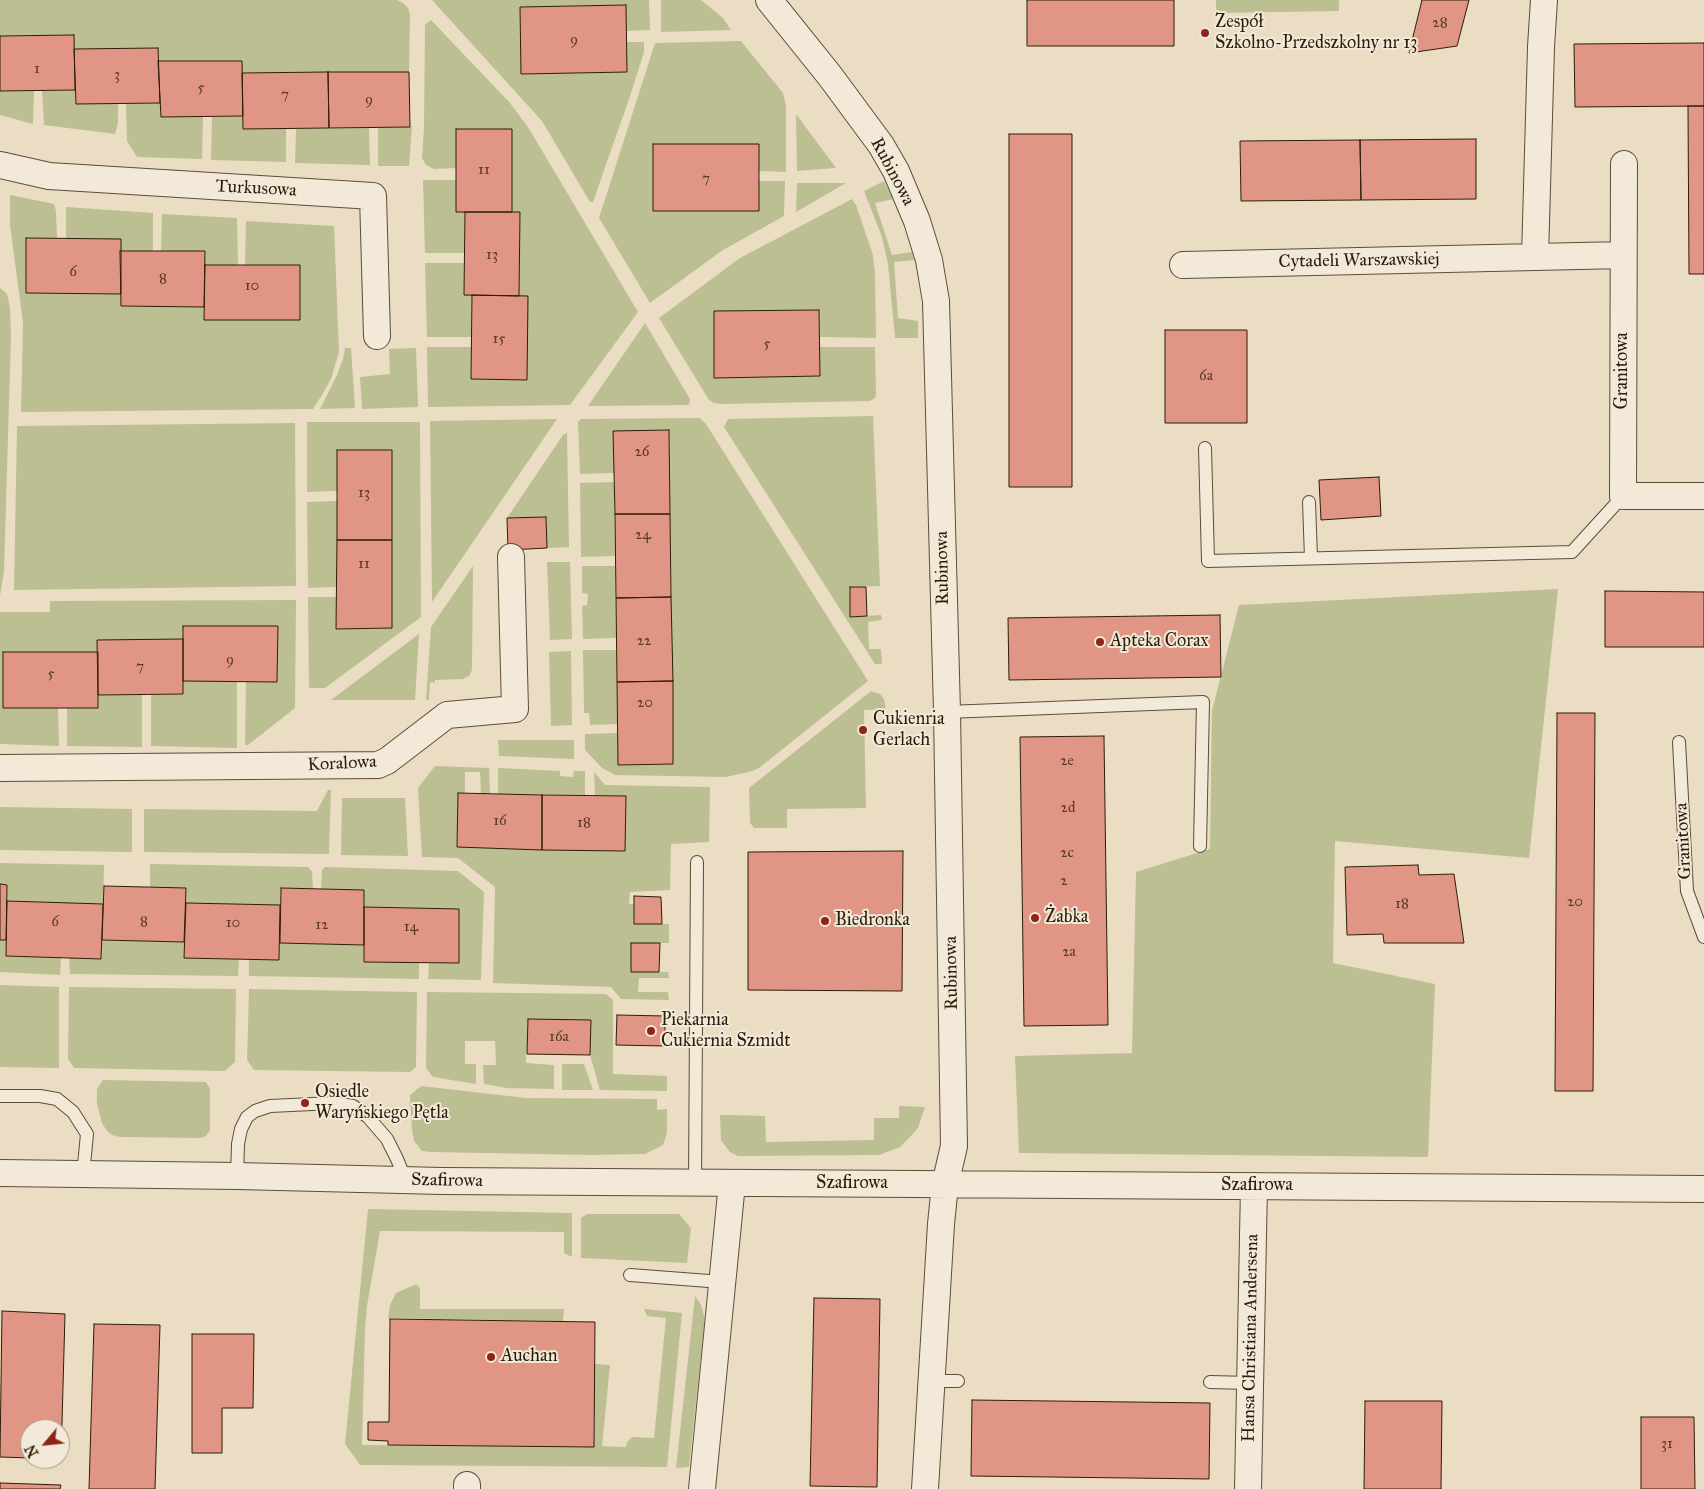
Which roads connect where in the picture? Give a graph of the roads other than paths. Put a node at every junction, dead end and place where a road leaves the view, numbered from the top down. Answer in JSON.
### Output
{"nodes":[{"id":1,"x":769,"y":0,"type":"edge"},
{"id":2,"x":1544,"y":0,"type":"edge"},
{"id":3,"x":1624,"y":164,"type":"dead end"},
{"id":4,"x":0,"y":165,"type":"edge"},
{"id":5,"x":1623,"y":255,"type":"junction"},
{"id":6,"x":1535,"y":257,"type":"junction"},
{"id":7,"x":1183,"y":265,"type":"dead end"},
{"id":8,"x":377,"y":336,"type":"dead end"},
{"id":9,"x":1205,"y":448,"type":"dead end"},
{"id":10,"x":1623,"y":496,"type":"junction"},
{"id":11,"x":1704,"y":496,"type":"edge"},
{"id":12,"x":1309,"y":502,"type":"dead end"},
{"id":13,"x":511,"y":557,"type":"dead end"},
{"id":14,"x":1311,"y":558,"type":"junction"},
{"id":15,"x":947,"y":712,"type":"junction"},
{"id":16,"x":1679,"y":742,"type":"dead end"},
{"id":17,"x":0,"y":768,"type":"edge"},
{"id":18,"x":1200,"y":846,"type":"dead end"},
{"id":19,"x":697,"y":862,"type":"dead end"},
{"id":20,"x":1704,"y":937,"type":"edge"},
{"id":21,"x":0,"y":1096,"type":"edge"},
{"id":22,"x":0,"y":1174,"type":"edge"},
{"id":23,"x":84,"y":1175,"type":"junction"},
{"id":24,"x":238,"y":1176,"type":"junction"},
{"id":25,"x":406,"y":1181,"type":"junction"},
{"id":26,"x":695,"y":1183,"type":"junction"},
{"id":27,"x":732,"y":1183,"type":"junction"},
{"id":28,"x":945,"y":1184,"type":"junction"},
{"id":29,"x":1254,"y":1186,"type":"junction"},
{"id":30,"x":1704,"y":1189,"type":"edge"},
{"id":31,"x":630,"y":1275,"type":"dead end"},
{"id":32,"x":722,"y":1282,"type":"junction"},
{"id":33,"x":958,"y":1380,"type":"dead end"},
{"id":34,"x":932,"y":1381,"type":"junction"},
{"id":35,"x":1210,"y":1382,"type":"dead end"},
{"id":36,"x":1250,"y":1383,"type":"junction"},
{"id":37,"x":702,"y":1489,"type":"edge"},
{"id":38,"x":925,"y":1489,"type":"edge"},
{"id":39,"x":1248,"y":1489,"type":"edge"}],
"edges":[{"from":1,"to":15,"type":"street","name":"Rubinowa"},
{"from":2,"to":6,"type":"street"},
{"from":3,"to":5,"type":"street","name":"Granitowa"},
{"from":4,"to":8,"type":"street","name":"Turkusowa"},
{"from":5,"to":6,"type":"street","name":"Cytadeli Warszawskiej"},
{"from":5,"to":10,"type":"street","name":"Granitowa"},
{"from":6,"to":7,"type":"street","name":"Cytadeli Warszawskiej"},
{"from":9,"to":14,"type":"lane"},
{"from":10,"to":11,"type":"street"},
{"from":10,"to":14,"type":"lane"},
{"from":12,"to":14,"type":"lane"},
{"from":13,"to":17,"type":"street","name":"Koralowa"},
{"from":15,"to":18,"type":"lane"},
{"from":15,"to":28,"type":"street","name":"Rubinowa"},
{"from":16,"to":20,"type":"lane","name":"Granitowa"},
{"from":19,"to":26,"type":"lane"},
{"from":21,"to":23,"type":"lane"},
{"from":22,"to":23,"type":"street","name":"Szafirowa"},
{"from":23,"to":24,"type":"street","name":"Szafirowa"},
{"from":24,"to":25,"type":"street","name":"Szafirowa"},
{"from":24,"to":25,"type":"lane"},
{"from":25,"to":26,"type":"street","name":"Szafirowa"},
{"from":26,"to":27,"type":"street","name":"Szafirowa"},
{"from":27,"to":28,"type":"street","name":"Szafirowa"},
{"from":27,"to":32,"type":"street"},
{"from":28,"to":29,"type":"street","name":"Szafirowa"},
{"from":28,"to":34,"type":"street","name":"Rubinowa"},
{"from":29,"to":30,"type":"street","name":"Szafirowa"},
{"from":29,"to":36,"type":"street","name":"Hansa Christiana Andersena"},
{"from":31,"to":32,"type":"lane"},
{"from":32,"to":37,"type":"street"},
{"from":33,"to":34,"type":"lane"},
{"from":34,"to":38,"type":"street","name":"Rubinowa"},
{"from":35,"to":36,"type":"lane"},
{"from":36,"to":39,"type":"street","name":"Hansa Christiana Andersena"}]}
